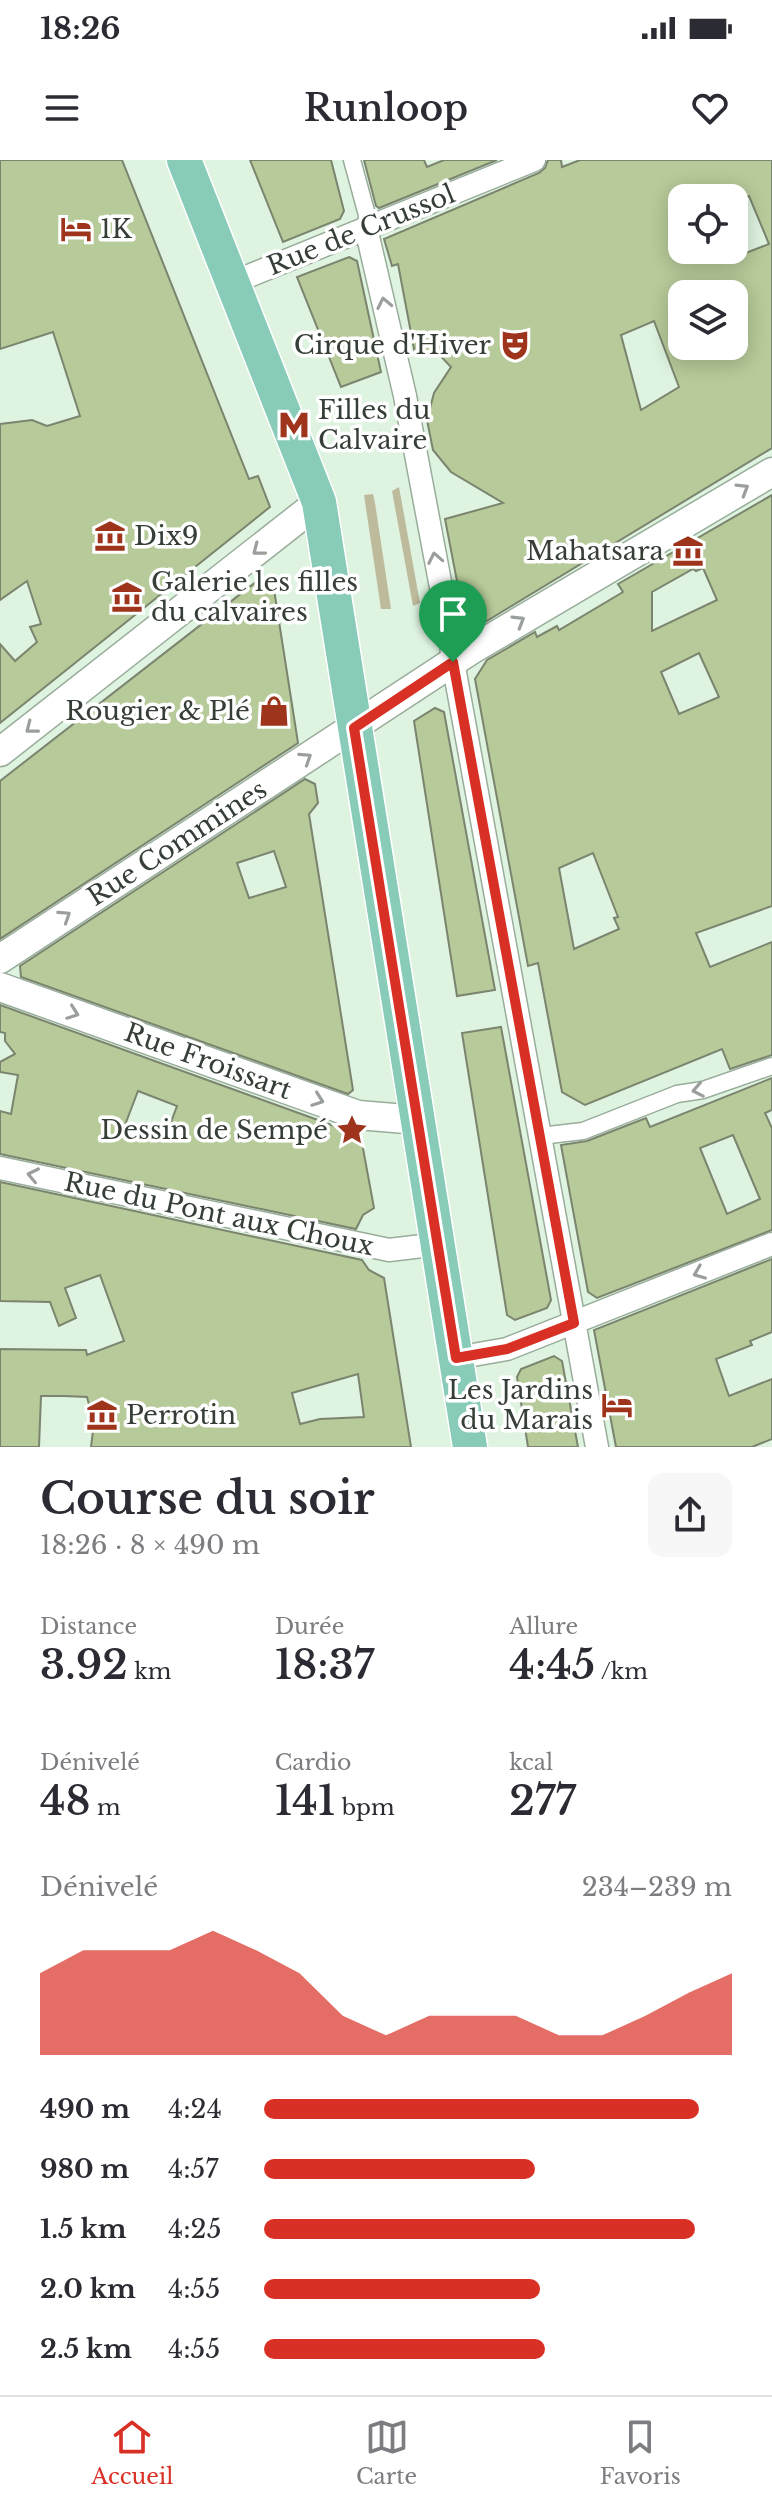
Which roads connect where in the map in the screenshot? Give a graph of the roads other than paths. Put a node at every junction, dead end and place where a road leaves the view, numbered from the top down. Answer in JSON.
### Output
{"nodes":[{"id":1,"x":184,"y":160,"type":"edge"},
{"id":2,"x":352,"y":160,"type":"edge"},
{"id":3,"x":534,"y":160,"type":"edge"},
{"id":4,"x":366,"y":228,"type":"junction"},
{"id":5,"x":234,"y":282,"type":"junction"},
{"id":6,"x":772,"y":472,"type":"edge"},
{"id":7,"x":319,"y":502,"type":"junction"},
{"id":8,"x":453,"y":662,"type":"junction"},
{"id":9,"x":354,"y":728,"type":"junction"},
{"id":10,"x":0,"y":752,"type":"edge"},
{"id":11,"x":0,"y":959,"type":"edge"},
{"id":12,"x":0,"y":987,"type":"edge"},
{"id":13,"x":772,"y":1066,"type":"edge"},
{"id":14,"x":418,"y":1120,"type":"junction"},
{"id":15,"x":540,"y":1136,"type":"junction"},
{"id":16,"x":0,"y":1168,"type":"edge"},
{"id":17,"x":439,"y":1244,"type":"junction"},
{"id":18,"x":772,"y":1244,"type":"edge"},
{"id":19,"x":574,"y":1323,"type":"junction"},
{"id":20,"x":456,"y":1358,"type":"junction"},
{"id":21,"x":470,"y":1447,"type":"edge"},
{"id":22,"x":597,"y":1447,"type":"edge"}],
"edges":[{"from":1,"to":5,"type":"main road"},
{"from":2,"to":4,"type":"street"},
{"from":3,"to":4,"type":"street","name":"Rue de Crussol"},
{"from":4,"to":5,"type":"street","name":"Rue de Crussol"},
{"from":8,"to":4,"type":"street","one_way":true},
{"from":5,"to":7,"type":"main road"},
{"from":8,"to":6,"type":"street","name":"Rue Commines","one_way":true},
{"from":7,"to":9,"type":"main road"},
{"from":7,"to":10,"type":"street","one_way":true},
{"from":8,"to":9,"type":"street","name":"Rue Commines"},
{"from":8,"to":15,"type":"street"},
{"from":11,"to":9,"type":"street","name":"Rue Commines","one_way":true},
{"from":9,"to":14,"type":"main road"},
{"from":12,"to":14,"type":"street","name":"Rue Froissart","one_way":true},
{"from":13,"to":15,"type":"street","one_way":true},
{"from":14,"to":17,"type":"main road"},
{"from":15,"to":19,"type":"street"},
{"from":17,"to":16,"type":"street","name":"Rue du Pont aux Choux","one_way":true},
{"from":17,"to":20,"type":"main road"},
{"from":18,"to":19,"type":"street","one_way":true},
{"from":19,"to":20,"type":"street"},
{"from":19,"to":22,"type":"street"},
{"from":20,"to":21,"type":"main road"}]}
